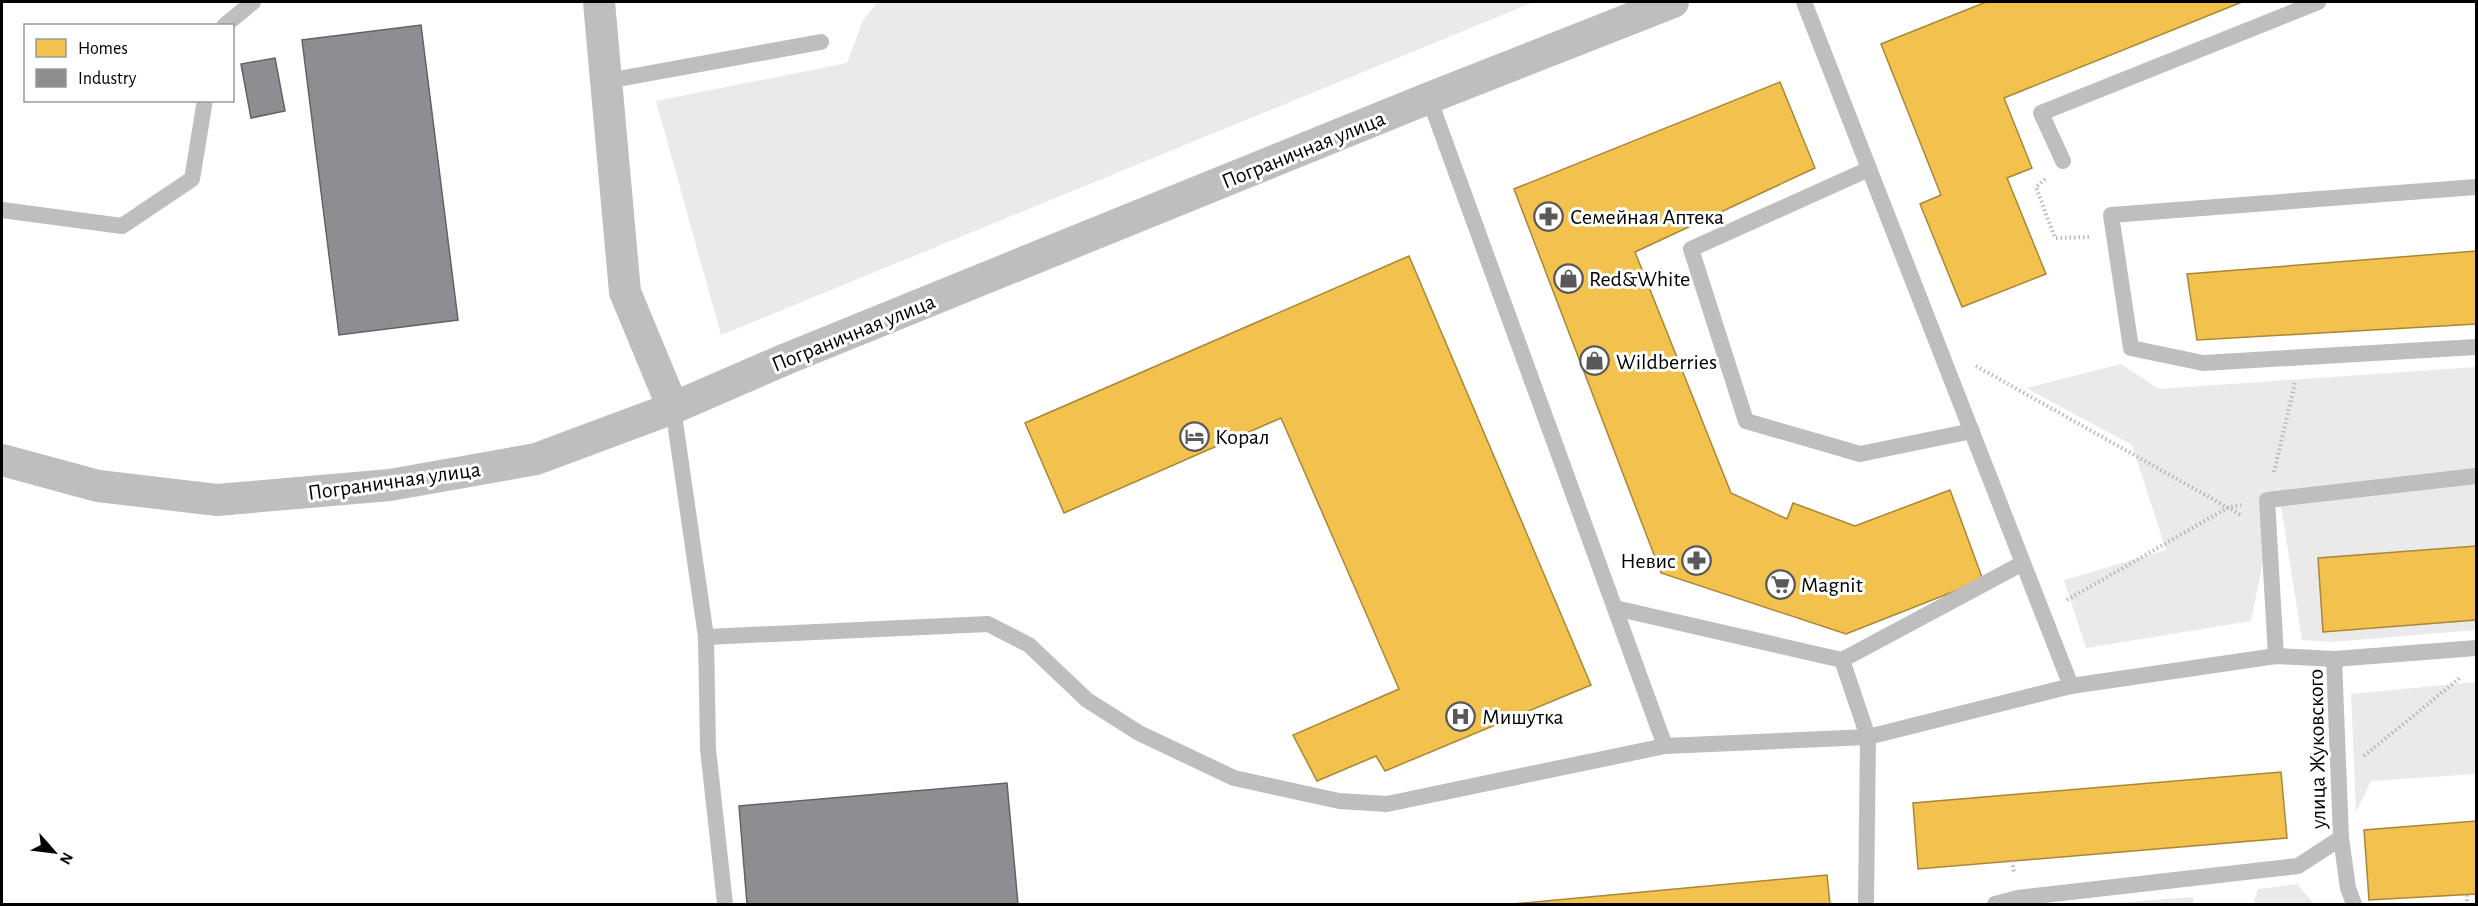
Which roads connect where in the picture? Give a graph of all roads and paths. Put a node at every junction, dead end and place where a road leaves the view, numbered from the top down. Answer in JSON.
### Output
{"nodes":[{"id":1,"x":253,"y":2,"type":"edge"},
{"id":2,"x":599,"y":2,"type":"edge"},
{"id":3,"x":1672,"y":2,"type":"edge"},
{"id":4,"x":1804,"y":2,"type":"edge"},
{"id":5,"x":2318,"y":2,"type":"edge"},
{"id":6,"x":226,"y":24,"type":"edge"},
{"id":7,"x":821,"y":42,"type":"dead end"},
{"id":8,"x":607,"y":81,"type":"junction"},
{"id":9,"x":1429,"y":98,"type":"junction"},
{"id":10,"x":205,"y":102,"type":"edge"},
{"id":11,"x":2063,"y":162,"type":"joint"},
{"id":12,"x":1869,"y":169,"type":"junction"},
{"id":13,"x":2476,"y":187,"type":"edge"},
{"id":14,"x":2,"y":210,"type":"edge"},
{"id":15,"x":2114,"y":236,"type":"junction"},
{"id":16,"x":1937,"y":344,"type":"junction"},
{"id":17,"x":2476,"y":346,"type":"edge"},
{"id":18,"x":2301,"y":357,"type":"junction"},
{"id":19,"x":674,"y":408,"type":"junction"},
{"id":20,"x":1972,"y":431,"type":"junction"},
{"id":21,"x":2,"y":460,"type":"edge"},
{"id":22,"x":2476,"y":476,"type":"edge"},
{"id":23,"x":2267,"y":500,"type":"junction"},
{"id":24,"x":2229,"y":507,"type":"junction"},
{"id":25,"x":2268,"y":535,"type":"junction"},
{"id":26,"x":2023,"y":563,"type":"junction"},
{"id":27,"x":1615,"y":608,"type":"junction"},
{"id":28,"x":2043,"y":614,"type":"junction"},
{"id":29,"x":706,"y":637,"type":"junction"},
{"id":30,"x":2476,"y":648,"type":"edge"},
{"id":31,"x":2276,"y":656,"type":"junction"},
{"id":32,"x":2334,"y":659,"type":"junction"},
{"id":33,"x":1842,"y":660,"type":"junction"},
{"id":34,"x":2467,"y":672,"type":"dead end"},
{"id":35,"x":2071,"y":686,"type":"junction"},
{"id":36,"x":1868,"y":737,"type":"junction"},
{"id":37,"x":1665,"y":746,"type":"junction"},
{"id":38,"x":2338,"y":777,"type":"junction"},
{"id":39,"x":2341,"y":838,"type":"junction"},
{"id":40,"x":2467,"y":895,"type":"dead end"},
{"id":41,"x":725,"y":904,"type":"edge"},
{"id":42,"x":1866,"y":904,"type":"edge"},
{"id":43,"x":1995,"y":904,"type":"edge"},
{"id":44,"x":2354,"y":904,"type":"edge"},
{"id":45,"x":2467,"y":904,"type":"edge"}],
"edges":[{"from":1,"to":6,"type":"lane"},
{"from":2,"to":8,"type":"street"},
{"from":3,"to":9,"type":"street","name":"Пограничная улица"},
{"from":4,"to":12,"type":"lane"},
{"from":5,"to":11,"type":"lane"},
{"from":7,"to":8,"type":"lane"},
{"from":8,"to":19,"type":"street"},
{"from":9,"to":19,"type":"street","name":"Пограничная улица"},
{"from":9,"to":27,"type":"lane"},
{"from":10,"to":14,"type":"lane"},
{"from":11,"to":15,"type":"path"},
{"from":12,"to":16,"type":"lane"},
{"from":12,"to":20,"type":"lane"},
{"from":13,"to":15,"type":"lane"},
{"from":15,"to":18,"type":"lane"},
{"from":16,"to":20,"type":"lane"},
{"from":16,"to":24,"type":"path"},
{"from":17,"to":18,"type":"lane"},
{"from":18,"to":23,"type":"path"},
{"from":19,"to":21,"type":"street","name":"Пограничная улица"},
{"from":19,"to":29,"type":"lane"},
{"from":20,"to":26,"type":"lane"},
{"from":22,"to":23,"type":"lane"},
{"from":23,"to":24,"type":"path"},
{"from":23,"to":25,"type":"lane"},
{"from":24,"to":25,"type":"path"},
{"from":24,"to":28,"type":"path"},
{"from":25,"to":31,"type":"lane"},
{"from":26,"to":28,"type":"lane"},
{"from":26,"to":33,"type":"lane"},
{"from":27,"to":33,"type":"lane"},
{"from":27,"to":37,"type":"lane"},
{"from":28,"to":35,"type":"lane"},
{"from":29,"to":37,"type":"lane"},
{"from":29,"to":41,"type":"lane"},
{"from":30,"to":32,"type":"lane","name":"улица Жуковского"},
{"from":31,"to":32,"type":"lane"},
{"from":31,"to":35,"type":"lane"},
{"from":32,"to":38,"type":"lane","name":"улица Жуковского"},
{"from":33,"to":36,"type":"lane"},
{"from":34,"to":38,"type":"path"},
{"from":35,"to":36,"type":"lane"},
{"from":36,"to":37,"type":"lane"},
{"from":36,"to":42,"type":"lane"},
{"from":38,"to":39,"type":"lane","name":"улица Жуковского"},
{"from":39,"to":43,"type":"lane","name":"улица Жуковского"},
{"from":39,"to":44,"type":"lane"},
{"from":40,"to":45,"type":"path"}]}
